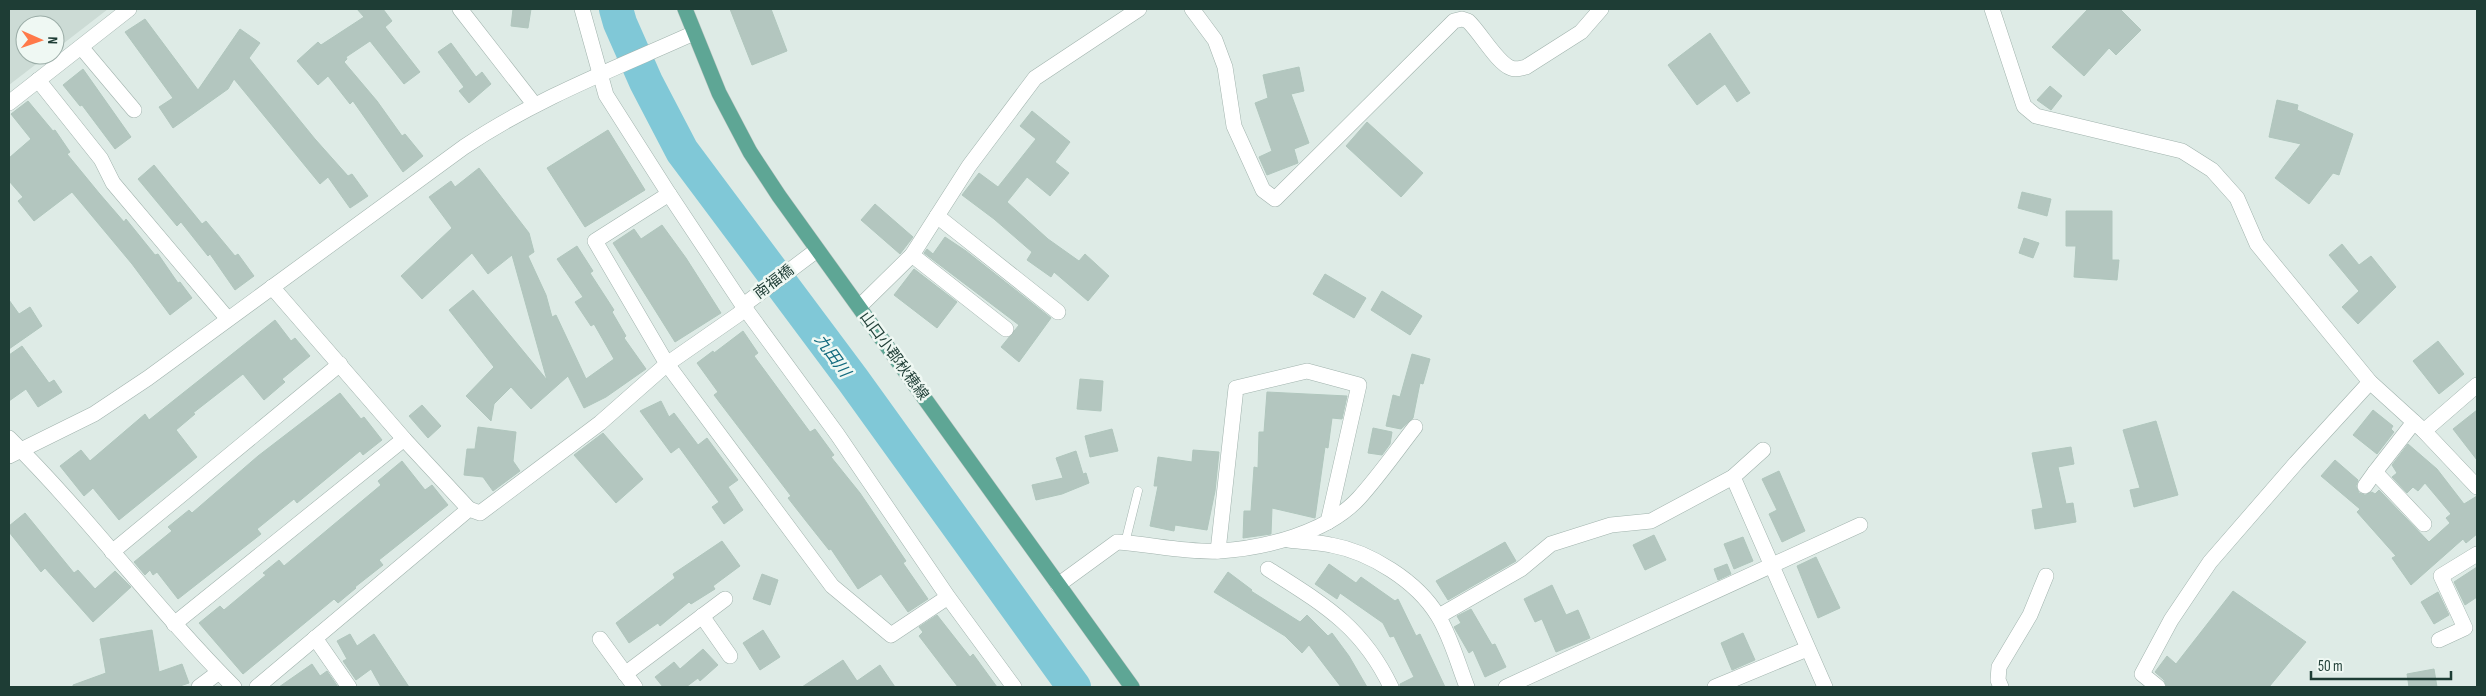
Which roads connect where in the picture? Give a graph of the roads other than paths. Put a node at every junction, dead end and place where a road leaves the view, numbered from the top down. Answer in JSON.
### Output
{"nodes":[{"id":1,"x":129,"y":9,"type":"edge"},
{"id":2,"x":460,"y":9,"type":"edge"},
{"id":3,"x":582,"y":9,"type":"edge"},
{"id":4,"x":685,"y":9,"type":"edge"},
{"id":5,"x":1139,"y":9,"type":"edge"},
{"id":6,"x":1192,"y":9,"type":"edge"},
{"id":7,"x":1600,"y":9,"type":"edge"},
{"id":8,"x":1992,"y":9,"type":"edge"},
{"id":9,"x":694,"y":33,"type":"junction"},
{"id":10,"x":81,"y":46,"type":"junction"},
{"id":11,"x":602,"y":73,"type":"junction"},
{"id":12,"x":38,"y":80,"type":"junction"},
{"id":13,"x":9,"y":103,"type":"edge"},
{"id":14,"x":534,"y":104,"type":"junction"},
{"id":15,"x":134,"y":110,"type":"dead end"},
{"id":16,"x":669,"y":194,"type":"junction"},
{"id":17,"x":937,"y":216,"type":"junction"},
{"id":18,"x":817,"y":250,"type":"junction"},
{"id":19,"x":912,"y":255,"type":"junction"},
{"id":20,"x":272,"y":287,"type":"junction"},
{"id":21,"x":746,"y":304,"type":"junction"},
{"id":22,"x":859,"y":307,"type":"junction"},
{"id":23,"x":1058,"y":312,"type":"dead end"},
{"id":24,"x":228,"y":318,"type":"junction"},
{"id":25,"x":1006,"y":329,"type":"dead end"},
{"id":26,"x":340,"y":364,"type":"junction"},
{"id":27,"x":667,"y":364,"type":"junction"},
{"id":28,"x":2370,"y":382,"type":"junction"},
{"id":29,"x":2477,"y":385,"type":"edge"},
{"id":30,"x":2419,"y":426,"type":"junction"},
{"id":31,"x":1415,"y":427,"type":"dead end"},
{"id":32,"x":9,"y":438,"type":"edge"},
{"id":33,"x":404,"y":438,"type":"junction"},
{"id":34,"x":1763,"y":450,"type":"dead end"},
{"id":35,"x":15,"y":453,"type":"edge"},
{"id":36,"x":2375,"y":472,"type":"junction"},
{"id":37,"x":1733,"y":477,"type":"junction"},
{"id":38,"x":2365,"y":486,"type":"dead end"},
{"id":39,"x":2477,"y":487,"type":"edge"},
{"id":40,"x":1138,"y":491,"type":"dead end"},
{"id":41,"x":469,"y":509,"type":"junction"},
{"id":42,"x":1328,"y":522,"type":"junction"},
{"id":43,"x":2424,"y":524,"type":"dead end"},
{"id":44,"x":1860,"y":525,"type":"dead end"},
{"id":45,"x":1285,"y":540,"type":"junction"},
{"id":46,"x":1125,"y":543,"type":"junction"},
{"id":47,"x":1218,"y":551,"type":"junction"},
{"id":48,"x":112,"y":552,"type":"junction"},
{"id":49,"x":2477,"y":554,"type":"edge"},
{"id":50,"x":1772,"y":564,"type":"junction"},
{"id":51,"x":1268,"y":569,"type":"dead end"},
{"id":52,"x":2046,"y":576,"type":"dead end"},
{"id":53,"x":1058,"y":585,"type":"junction"},
{"id":54,"x":948,"y":597,"type":"junction"},
{"id":55,"x":726,"y":599,"type":"dead end"},
{"id":56,"x":702,"y":616,"type":"junction"},
{"id":57,"x":1439,"y":616,"type":"junction"},
{"id":58,"x":174,"y":624,"type":"junction"},
{"id":59,"x":315,"y":638,"type":"junction"},
{"id":60,"x":600,"y":639,"type":"dead end"},
{"id":61,"x":2439,"y":640,"type":"dead end"},
{"id":62,"x":1807,"y":648,"type":"junction"},
{"id":63,"x":730,"y":656,"type":"dead end"},
{"id":64,"x":219,"y":672,"type":"junction"},
{"id":65,"x":625,"y":674,"type":"junction"},
{"id":66,"x":199,"y":687,"type":"edge"},
{"id":67,"x":234,"y":687,"type":"edge"},
{"id":68,"x":257,"y":687,"type":"edge"},
{"id":69,"x":349,"y":687,"type":"edge"},
{"id":70,"x":635,"y":687,"type":"edge"},
{"id":71,"x":1014,"y":687,"type":"edge"},
{"id":72,"x":1132,"y":687,"type":"edge"},
{"id":73,"x":1391,"y":687,"type":"edge"},
{"id":74,"x":1467,"y":687,"type":"edge"},
{"id":75,"x":1506,"y":687,"type":"edge"},
{"id":76,"x":1715,"y":687,"type":"edge"},
{"id":77,"x":1825,"y":687,"type":"edge"},
{"id":78,"x":2001,"y":687,"type":"edge"},
{"id":79,"x":2158,"y":687,"type":"edge"}],
"edges":[{"from":1,"to":10,"type":"street"},
{"from":2,"to":14,"type":"street"},
{"from":3,"to":11,"type":"street"},
{"from":4,"to":9,"type":"main road","name":"山口小郡秋穂線"},
{"from":5,"to":17,"type":"street"},
{"from":6,"to":7,"type":"street"},
{"from":8,"to":28,"type":"street"},
{"from":9,"to":11,"type":"street"},
{"from":9,"to":18,"type":"main road","name":"山口小郡秋穂線"},
{"from":10,"to":12,"type":"street"},
{"from":10,"to":15,"type":"street"},
{"from":11,"to":14,"type":"street"},
{"from":11,"to":16,"type":"street"},
{"from":12,"to":13,"type":"street"},
{"from":12,"to":24,"type":"street"},
{"from":14,"to":20,"type":"street"},
{"from":16,"to":21,"type":"street"},
{"from":16,"to":27,"type":"street"},
{"from":17,"to":19,"type":"street"},
{"from":17,"to":23,"type":"street"},
{"from":18,"to":21,"type":"street","name":"南福橋"},
{"from":18,"to":22,"type":"main road","name":"山口小郡秋穂線"},
{"from":19,"to":22,"type":"street"},
{"from":19,"to":25,"type":"street"},
{"from":20,"to":24,"type":"street"},
{"from":20,"to":26,"type":"street"},
{"from":21,"to":27,"type":"street","name":"南福橋"},
{"from":21,"to":54,"type":"street"},
{"from":22,"to":53,"type":"main road","name":"山口小郡秋穂線"},
{"from":24,"to":35,"type":"street"},
{"from":26,"to":33,"type":"street"},
{"from":26,"to":48,"type":"street"},
{"from":27,"to":41,"type":"street","name":"南福橋"},
{"from":27,"to":54,"type":"street"},
{"from":28,"to":30,"type":"street"},
{"from":28,"to":79,"type":"street"},
{"from":29,"to":30,"type":"street"},
{"from":30,"to":36,"type":"street"},
{"from":30,"to":39,"type":"street"},
{"from":31,"to":42,"type":"street"},
{"from":32,"to":35,"type":"street"},
{"from":33,"to":41,"type":"street"},
{"from":33,"to":58,"type":"street"},
{"from":34,"to":37,"type":"street"},
{"from":35,"to":48,"type":"street"},
{"from":36,"to":38,"type":"street"},
{"from":36,"to":43,"type":"street"},
{"from":37,"to":50,"type":"street"},
{"from":37,"to":57,"type":"street"},
{"from":40,"to":46,"type":"lane"},
{"from":41,"to":59,"type":"street"},
{"from":42,"to":45,"type":"street"},
{"from":42,"to":47,"type":"street"},
{"from":44,"to":50,"type":"street"},
{"from":45,"to":47,"type":"street"},
{"from":45,"to":57,"type":"street"},
{"from":46,"to":47,"type":"street"},
{"from":46,"to":53,"type":"street"},
{"from":48,"to":58,"type":"street"},
{"from":49,"to":61,"type":"street"},
{"from":50,"to":62,"type":"street"},
{"from":50,"to":75,"type":"street"},
{"from":51,"to":73,"type":"street"},
{"from":52,"to":78,"type":"street"},
{"from":53,"to":72,"type":"main road","name":"山口小郡秋穂線"},
{"from":54,"to":71,"type":"street"},
{"from":55,"to":56,"type":"street"},
{"from":56,"to":63,"type":"street"},
{"from":56,"to":65,"type":"street"},
{"from":57,"to":74,"type":"street"},
{"from":58,"to":64,"type":"street"},
{"from":59,"to":68,"type":"street"},
{"from":59,"to":69,"type":"street"},
{"from":60,"to":65,"type":"street"},
{"from":62,"to":76,"type":"street"},
{"from":62,"to":77,"type":"street"},
{"from":64,"to":66,"type":"street"},
{"from":64,"to":67,"type":"street"},
{"from":65,"to":70,"type":"street"}]}
